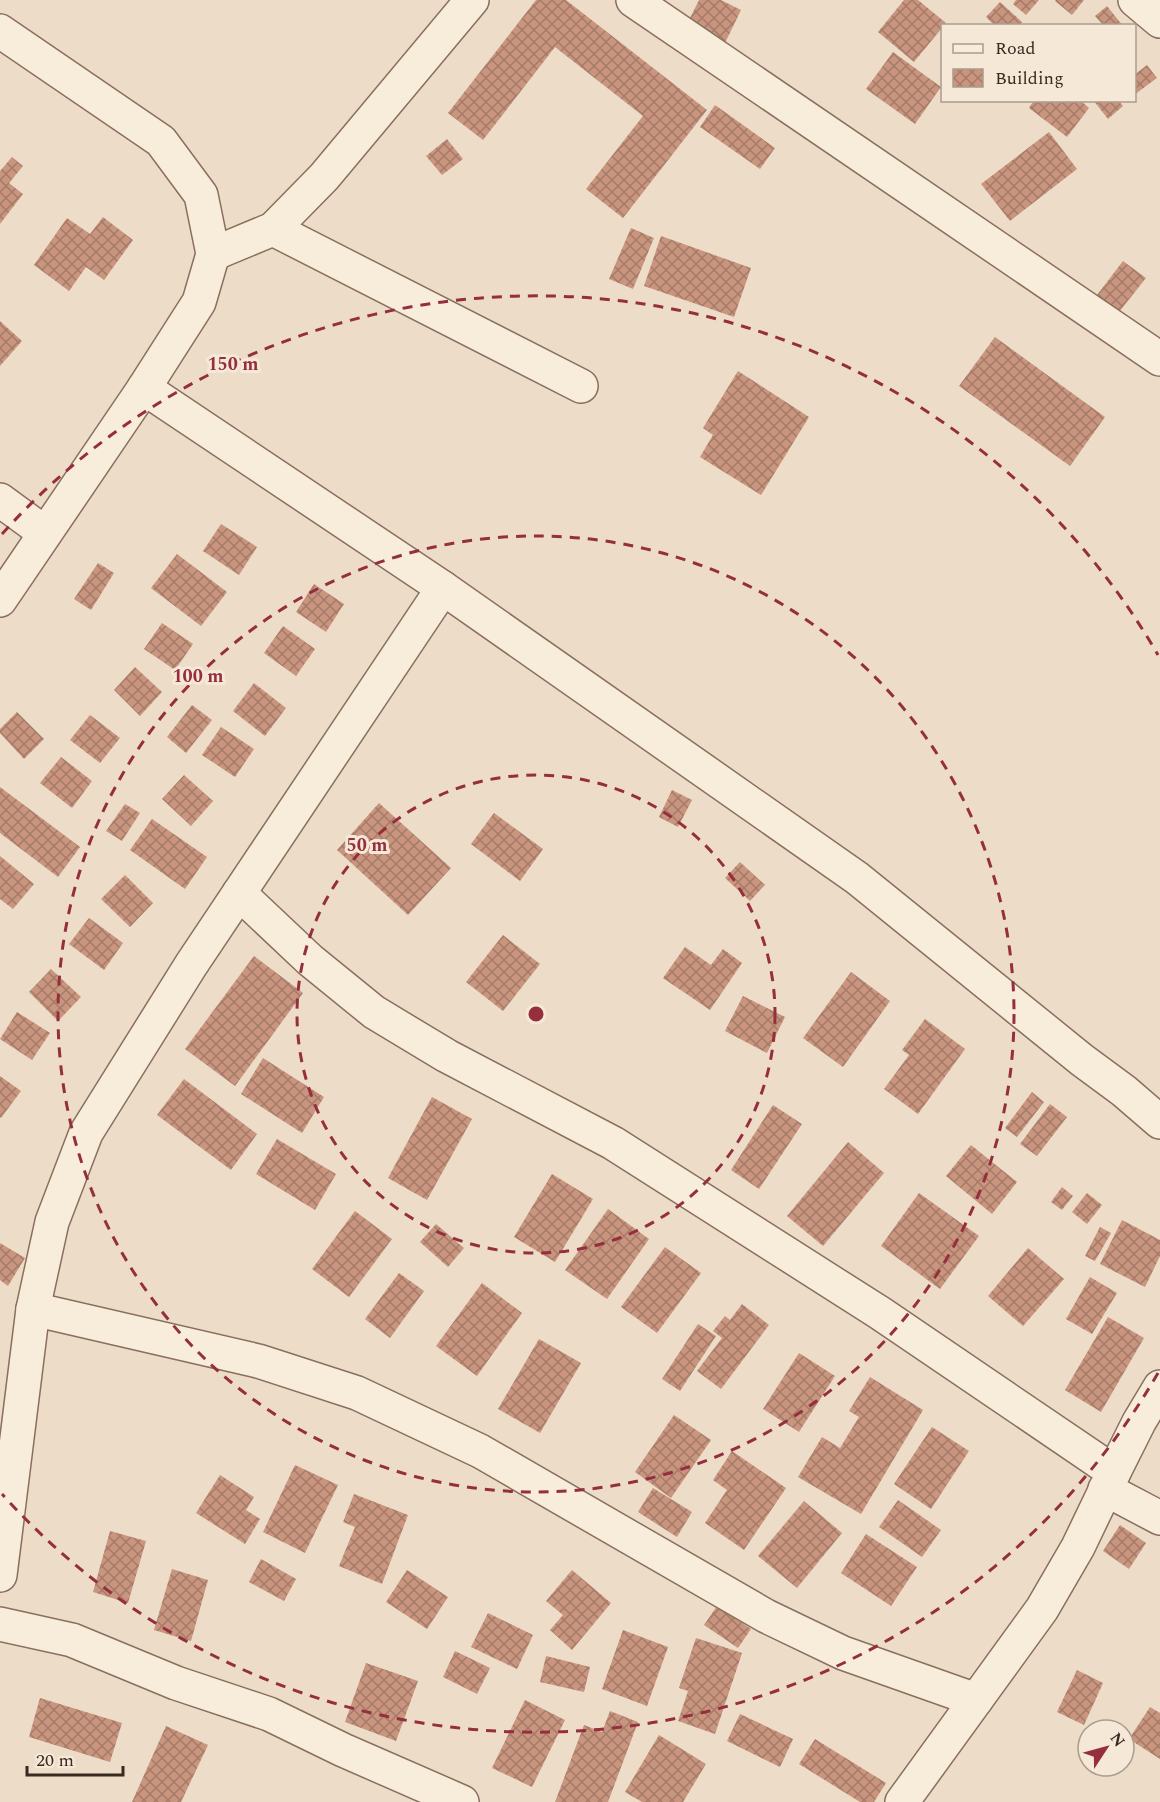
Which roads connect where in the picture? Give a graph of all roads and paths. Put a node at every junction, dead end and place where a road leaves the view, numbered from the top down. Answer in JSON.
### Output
{"nodes":[{"id":1,"x":472,"y":0,"type":"edge"},
{"id":2,"x":633,"y":0,"type":"edge"},
{"id":3,"x":1135,"y":0,"type":"edge"},
{"id":4,"x":1160,"y":21,"type":"edge"},
{"id":5,"x":0,"y":31,"type":"edge"},
{"id":6,"x":273,"y":229,"type":"junction"},
{"id":7,"x":213,"y":254,"type":"junction"},
{"id":8,"x":1160,"y":359,"type":"edge"},
{"id":9,"x":581,"y":386,"type":"dead end"},
{"id":10,"x":144,"y":388,"type":"junction"},
{"id":11,"x":0,"y":500,"type":"edge"},
{"id":12,"x":45,"y":533,"type":"junction"},
{"id":13,"x":443,"y":588,"type":"junction"},
{"id":14,"x":0,"y":600,"type":"edge"},
{"id":15,"x":239,"y":892,"type":"junction"},
{"id":16,"x":1160,"y":1122,"type":"edge"},
{"id":17,"x":33,"y":1309,"type":"junction"},
{"id":18,"x":1160,"y":1387,"type":"edge"},
{"id":19,"x":1109,"y":1480,"type":"junction"},
{"id":20,"x":1160,"y":1518,"type":"edge"},
{"id":21,"x":0,"y":1575,"type":"edge"},
{"id":22,"x":0,"y":1624,"type":"edge"},
{"id":23,"x":976,"y":1700,"type":"junction"},
{"id":24,"x":462,"y":1802,"type":"edge"},
{"id":25,"x":902,"y":1802,"type":"edge"}],
"edges":[{"from":1,"to":6,"type":"street"},
{"from":2,"to":8,"type":"street"},
{"from":3,"to":4,"type":"street"},
{"from":5,"to":7,"type":"street"},
{"from":6,"to":7,"type":"street"},
{"from":6,"to":9,"type":"street"},
{"from":7,"to":10,"type":"street"},
{"from":10,"to":12,"type":"street"},
{"from":10,"to":13,"type":"street"},
{"from":11,"to":12,"type":"street"},
{"from":12,"to":14,"type":"street"},
{"from":13,"to":15,"type":"street"},
{"from":13,"to":16,"type":"street"},
{"from":15,"to":17,"type":"street"},
{"from":15,"to":19,"type":"street"},
{"from":17,"to":21,"type":"street"},
{"from":17,"to":23,"type":"street"},
{"from":18,"to":19,"type":"street"},
{"from":19,"to":20,"type":"street"},
{"from":19,"to":23,"type":"street"},
{"from":22,"to":24,"type":"street"},
{"from":23,"to":25,"type":"street"}]}
